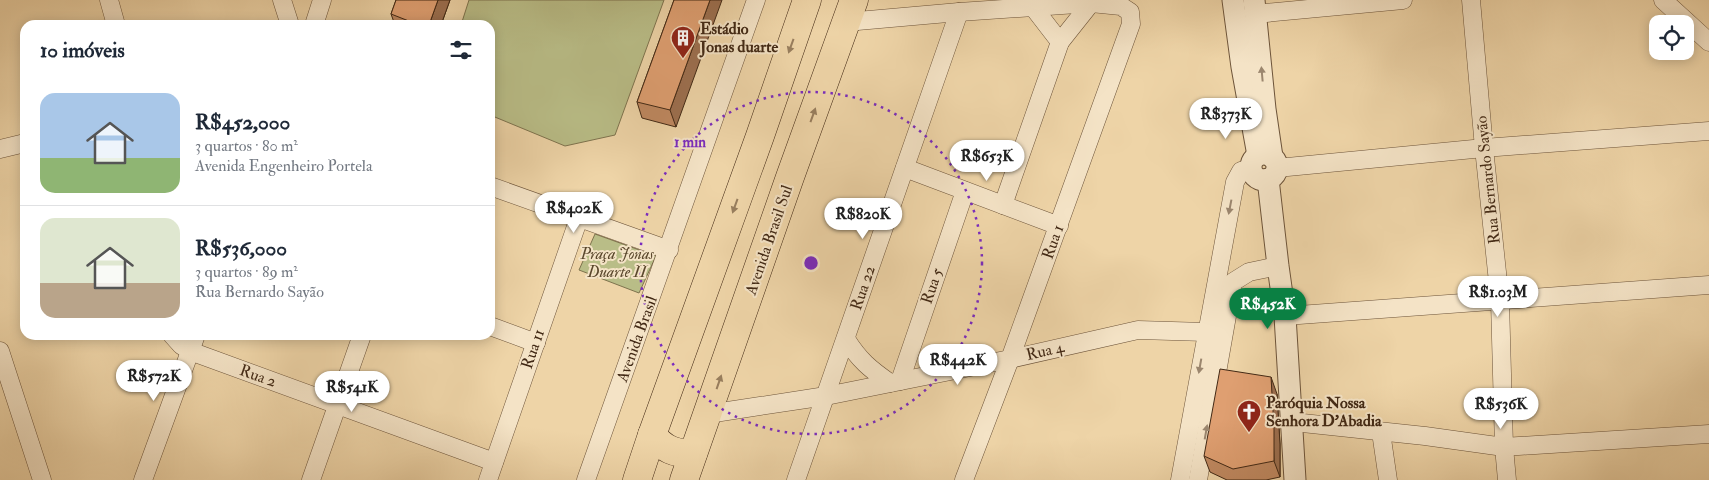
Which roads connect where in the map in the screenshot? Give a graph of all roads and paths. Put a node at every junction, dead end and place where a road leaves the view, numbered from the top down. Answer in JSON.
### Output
{"nodes":[{"id":1,"x":109,"y":0,"type":"edge"},
{"id":2,"x":282,"y":0,"type":"edge"},
{"id":3,"x":322,"y":0,"type":"edge"},
{"id":4,"x":756,"y":0,"type":"edge"},
{"id":5,"x":807,"y":0,"type":"edge"},
{"id":6,"x":1233,"y":0,"type":"edge"},
{"id":7,"x":1404,"y":0,"type":"edge"},
{"id":8,"x":1472,"y":0,"type":"edge"},
{"id":9,"x":1663,"y":0,"type":"edge"},
{"id":10,"x":1032,"y":3,"type":"edge"},
{"id":11,"x":1090,"y":3,"type":"junction"},
{"id":12,"x":1254,"y":7,"type":"edge"},
{"id":13,"x":850,"y":11,"type":"edge"},
{"id":14,"x":960,"y":12,"type":"junction"},
{"id":15,"x":115,"y":20,"type":"edge"},
{"id":16,"x":288,"y":20,"type":"edge"},
{"id":17,"x":316,"y":20,"type":"edge"},
{"id":18,"x":1060,"y":42,"type":"junction"},
{"id":19,"x":1709,"y":42,"type":"edge"},
{"id":20,"x":1249,"y":111,"type":"junction"},
{"id":21,"x":1709,"y":131,"type":"edge"},
{"id":22,"x":20,"y":144,"type":"edge"},
{"id":23,"x":756,"y":148,"type":"junction"},
{"id":24,"x":1484,"y":148,"type":"junction"},
{"id":25,"x":0,"y":150,"type":"edge"},
{"id":26,"x":799,"y":152,"type":"junction"},
{"id":27,"x":1261,"y":167,"type":"junction"},
{"id":28,"x":905,"y":168,"type":"junction"},
{"id":29,"x":790,"y":177,"type":"junction"},
{"id":30,"x":495,"y":188,"type":"edge"},
{"id":31,"x":965,"y":191,"type":"junction"},
{"id":32,"x":1003,"y":205,"type":"junction"},
{"id":33,"x":579,"y":218,"type":"junction"},
{"id":34,"x":1058,"y":226,"type":"junction"},
{"id":35,"x":669,"y":250,"type":"junction"},
{"id":36,"x":1278,"y":266,"type":"junction"},
{"id":37,"x":1709,"y":285,"type":"edge"},
{"id":38,"x":1500,"y":301,"type":"junction"},
{"id":39,"x":1285,"y":316,"type":"junction"},
{"id":40,"x":495,"y":328,"type":"edge"},
{"id":41,"x":1206,"y":332,"type":"junction"},
{"id":42,"x":846,"y":339,"type":"junction"},
{"id":43,"x":176,"y":340,"type":"edge"},
{"id":44,"x":360,"y":340,"type":"edge"},
{"id":45,"x":193,"y":343,"type":"edge"},
{"id":46,"x":536,"y":343,"type":"junction"},
{"id":47,"x":0,"y":351,"type":"edge"},
{"id":48,"x":1010,"y":359,"type":"junction"},
{"id":49,"x":895,"y":382,"type":"junction"},
{"id":50,"x":826,"y":396,"type":"junction"},
{"id":51,"x":338,"y":405,"type":"junction"},
{"id":52,"x":708,"y":414,"type":"junction"},
{"id":53,"x":1293,"y":422,"type":"junction"},
{"id":54,"x":1381,"y":432,"type":"junction"},
{"id":55,"x":1709,"y":434,"type":"edge"},
{"id":56,"x":1504,"y":447,"type":"junction"},
{"id":57,"x":644,"y":458,"type":"edge"},
{"id":58,"x":494,"y":462,"type":"junction"},
{"id":59,"x":687,"y":470,"type":"edge"},
{"id":60,"x":42,"y":480,"type":"edge"},
{"id":61,"x":143,"y":480,"type":"edge"},
{"id":62,"x":311,"y":480,"type":"edge"},
{"id":63,"x":488,"y":480,"type":"edge"},
{"id":64,"x":586,"y":480,"type":"edge"},
{"id":65,"x":796,"y":480,"type":"edge"},
{"id":66,"x":964,"y":480,"type":"edge"},
{"id":67,"x":1180,"y":480,"type":"edge"},
{"id":68,"x":1198,"y":480,"type":"edge"},
{"id":69,"x":1295,"y":480,"type":"edge"},
{"id":70,"x":1388,"y":480,"type":"edge"},
{"id":71,"x":1507,"y":480,"type":"edge"}],
"edges":[{"from":1,"to":15,"type":"street"},
{"from":2,"to":16,"type":"street"},
{"from":3,"to":17,"type":"street"},
{"from":4,"to":35,"type":"street","name":"Avenida Brasil"},
{"from":5,"to":23,"type":"main road","one_way":true},
{"from":6,"to":20,"type":"street"},
{"from":7,"to":12,"type":"street"},
{"from":8,"to":24,"type":"street","name":"Rua Bernardo Sayão"},
{"from":9,"to":19,"type":"street"},
{"from":10,"to":11,"type":"street"},
{"from":10,"to":14,"type":"street"},
{"from":10,"to":18,"type":"street"},
{"from":11,"to":18,"type":"street"},
{"from":11,"to":34,"type":"street","name":"Rua 1"},
{"from":27,"to":12,"type":"street","one_way":true},
{"from":13,"to":14,"type":"street"},
{"from":26,"to":13,"type":"main road","name":"Avenida Brasil Sul","one_way":true},
{"from":14,"to":28,"type":"street","name":"Rua 22"},
{"from":18,"to":32,"type":"street"},
{"from":20,"to":27,"type":"street"},
{"from":20,"to":27,"type":"street"},
{"from":21,"to":24,"type":"street"},
{"from":22,"to":25,"type":"street"},
{"from":23,"to":26,"type":"main road"},
{"from":23,"to":29,"type":"main road"},
{"from":23,"to":57,"type":"main road","one_way":true},
{"from":24,"to":27,"type":"street"},
{"from":24,"to":38,"type":"street","name":"Rua Bernardo Sayão"},
{"from":26,"to":29,"type":"main road","name":"Avenida Brasil Sul"},
{"from":27,"to":36,"type":"street"},
{"from":27,"to":41,"type":"street","one_way":true},
{"from":28,"to":31,"type":"street"},
{"from":28,"to":42,"type":"street","name":"Rua 22"},
{"from":52,"to":29,"type":"main road","name":"Avenida Brasil Sul","one_way":true},
{"from":30,"to":33,"type":"street"},
{"from":31,"to":32,"type":"street"},
{"from":31,"to":49,"type":"street","name":"Rua 5"},
{"from":32,"to":34,"type":"street"},
{"from":33,"to":35,"type":"street"},
{"from":33,"to":46,"type":"street","name":"Rua 11"},
{"from":34,"to":48,"type":"street","name":"Rua 1"},
{"from":35,"to":64,"type":"street","name":"Avenida Brasil"},
{"from":36,"to":39,"type":"street"},
{"from":68,"to":36,"type":"street","one_way":true},
{"from":37,"to":38,"type":"street"},
{"from":38,"to":39,"type":"street"},
{"from":38,"to":56,"type":"street","name":"Rua Bernardo Sayão"},
{"from":39,"to":53,"type":"street"},
{"from":40,"to":46,"type":"street"},
{"from":41,"to":48,"type":"street","name":"Rua 4"},
{"from":41,"to":67,"type":"street","one_way":true},
{"from":42,"to":49,"type":"street"},
{"from":42,"to":50,"type":"street","name":"Rua 22"},
{"from":43,"to":45,"type":"street"},
{"from":44,"to":51,"type":"street"},
{"from":45,"to":51,"type":"street","name":"Rua 2"},
{"from":45,"to":61,"type":"street"},
{"from":46,"to":58,"type":"street","name":"Rua 11"},
{"from":47,"to":60,"type":"street"},
{"from":48,"to":49,"type":"street","name":"Rua 4"},
{"from":48,"to":66,"type":"street","name":"Rua 1"},
{"from":49,"to":50,"type":"street","name":"Rua 4"},
{"from":50,"to":52,"type":"street","name":"Rua 4"},
{"from":50,"to":65,"type":"street","name":"Rua 22"},
{"from":51,"to":58,"type":"street","name":"Rua 2"},
{"from":51,"to":62,"type":"street"},
{"from":52,"to":59,"type":"main road","name":"Avenida Brasil Sul"},
{"from":53,"to":54,"type":"street"},
{"from":53,"to":69,"type":"street"},
{"from":54,"to":56,"type":"street"},
{"from":54,"to":70,"type":"street"},
{"from":55,"to":56,"type":"street"},
{"from":56,"to":71,"type":"street","name":"Rua Bernardo Sayão"},
{"from":57,"to":59,"type":"main road"},
{"from":58,"to":63,"type":"street","name":"Rua 11"}]}
